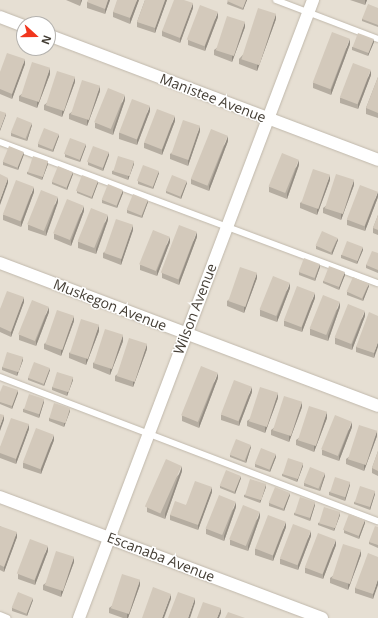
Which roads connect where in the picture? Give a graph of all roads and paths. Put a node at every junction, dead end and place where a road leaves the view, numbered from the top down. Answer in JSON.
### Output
{"nodes":[{"id":1,"x":276,"y":0,"type":"edge"},
{"id":2,"x":312,"y":0,"type":"edge"},
{"id":3,"x":308,"y":12,"type":"junction"},
{"id":4,"x":0,"y":17,"type":"edge"},
{"id":5,"x":16,"y":23,"type":"edge"},
{"id":6,"x":56,"y":38,"type":"edge"},
{"id":7,"x":378,"y":39,"type":"edge"},
{"id":8,"x":268,"y":118,"type":"junction"},
{"id":9,"x":0,"y":142,"type":"edge"},
{"id":10,"x":378,"y":160,"type":"edge"},
{"id":11,"x":226,"y":227,"type":"junction"},
{"id":12,"x":0,"y":264,"type":"edge"},
{"id":13,"x":378,"y":283,"type":"edge"},
{"id":14,"x":186,"y":334,"type":"junction"},
{"id":15,"x":0,"y":377,"type":"edge"},
{"id":16,"x":378,"y":406,"type":"edge"},
{"id":17,"x":148,"y":434,"type":"junction"},
{"id":18,"x":0,"y":496,"type":"edge"},
{"id":19,"x":378,"y":521,"type":"edge"},
{"id":20,"x":109,"y":538,"type":"junction"},
{"id":21,"x":0,"y":615,"type":"edge"},
{"id":22,"x":7,"y":618,"type":"edge"},
{"id":23,"x":79,"y":618,"type":"edge"},
{"id":24,"x":322,"y":618,"type":"edge"}],
"edges":[{"from":1,"to":3,"type":"lane"},
{"from":2,"to":3,"type":"street","name":"Wilson Avenue"},
{"from":3,"to":7,"type":"lane"},
{"from":3,"to":8,"type":"street","name":"Wilson Avenue"},
{"from":4,"to":5,"type":"street"},
{"from":6,"to":8,"type":"street","name":"Manistee Avenue"},
{"from":8,"to":10,"type":"street","name":"Manistee Avenue"},
{"from":8,"to":11,"type":"street","name":"Wilson Avenue"},
{"from":9,"to":11,"type":"lane"},
{"from":11,"to":13,"type":"lane"},
{"from":11,"to":14,"type":"street","name":"Wilson Avenue"},
{"from":12,"to":14,"type":"street","name":"Muskegon Avenue"},
{"from":14,"to":16,"type":"street","name":"Muskegon Avenue"},
{"from":14,"to":17,"type":"street","name":"Wilson Avenue"},
{"from":15,"to":17,"type":"lane"},
{"from":17,"to":19,"type":"lane"},
{"from":17,"to":20,"type":"street","name":"Wilson Avenue"},
{"from":18,"to":20,"type":"street","name":"Escanaba Avenue"},
{"from":20,"to":23,"type":"street","name":"Wilson Avenue"},
{"from":20,"to":24,"type":"street","name":"Escanaba Avenue"},
{"from":21,"to":22,"type":"lane"}]}
